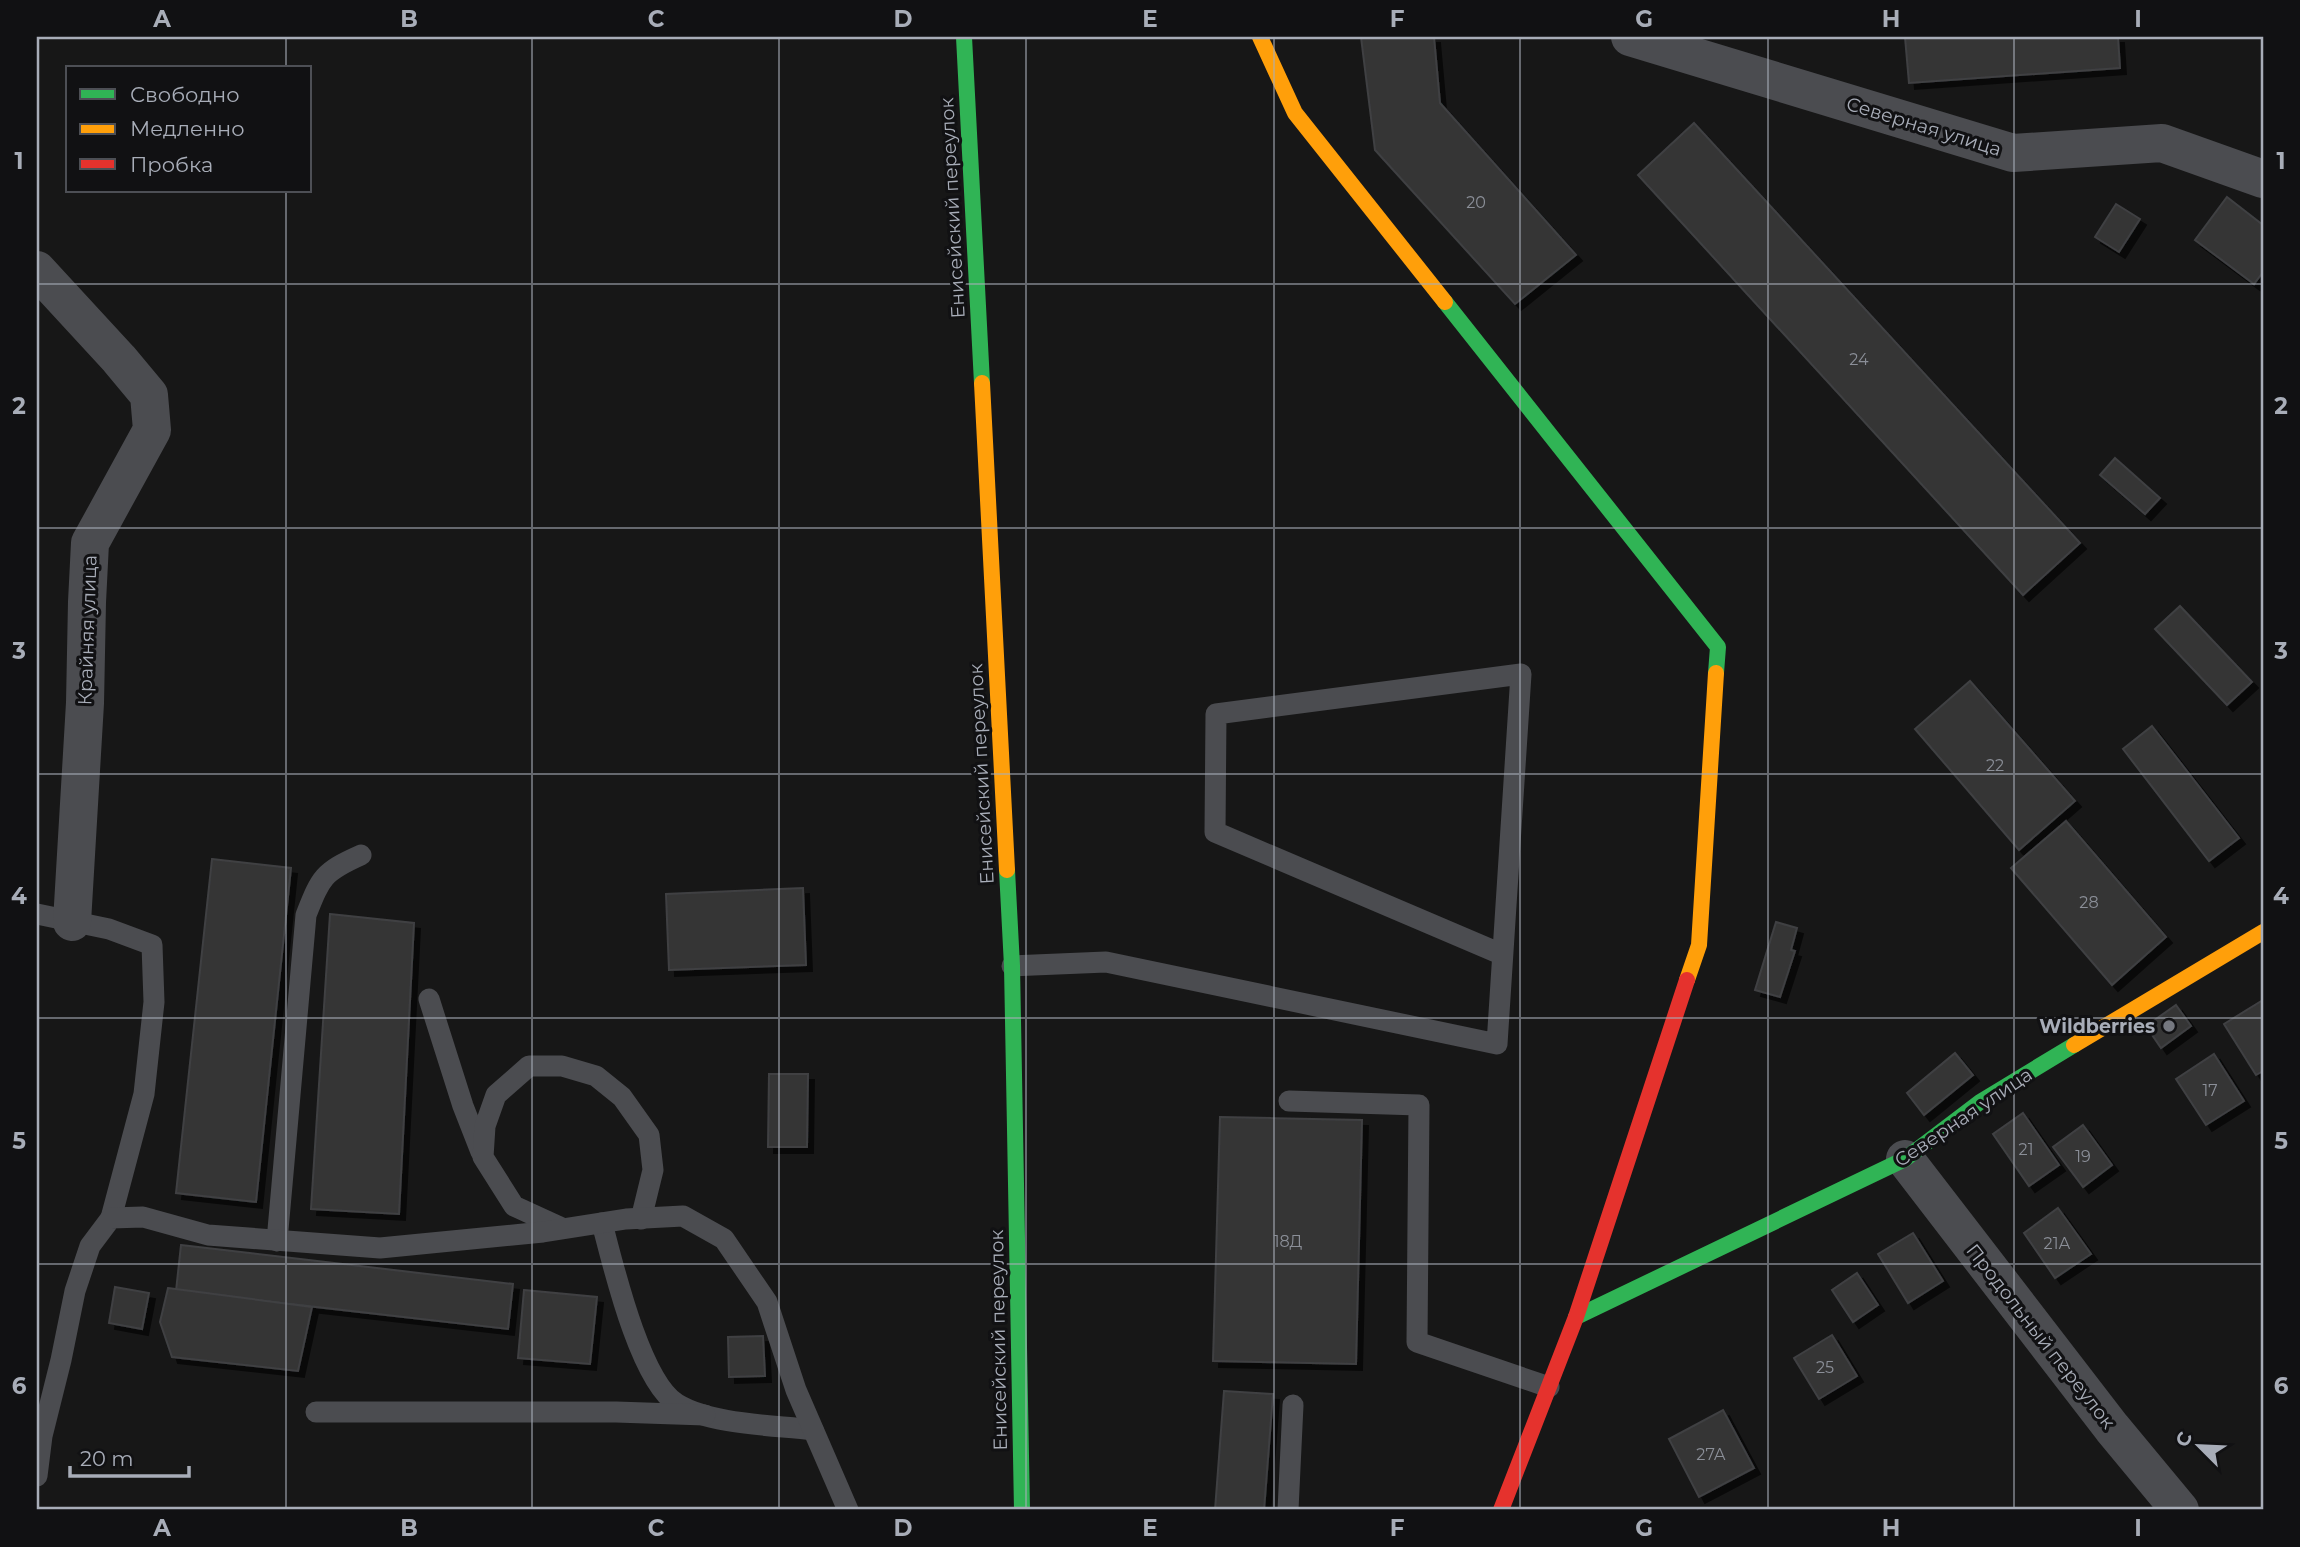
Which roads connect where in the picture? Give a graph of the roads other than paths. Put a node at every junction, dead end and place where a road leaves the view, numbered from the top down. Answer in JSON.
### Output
{"nodes":[{"id":1,"x":964,"y":37,"type":"edge"},
{"id":2,"x":1260,"y":37,"type":"edge"},
{"id":3,"x":1630,"y":37,"type":"edge"},
{"id":4,"x":2263,"y":179,"type":"edge"},
{"id":5,"x":37,"y":270,"type":"edge"},
{"id":6,"x":361,"y":855,"type":"dead end"},
{"id":7,"x":54,"y":918,"type":"edge"},
{"id":8,"x":2263,"y":932,"type":"edge"},
{"id":9,"x":1501,"y":954,"type":"junction"},
{"id":10,"x":1012,"y":966,"type":"junction"},
{"id":11,"x":429,"y":999,"type":"dead end"},
{"id":12,"x":1289,"y":1101,"type":"dead end"},
{"id":13,"x":483,"y":1157,"type":"junction"},
{"id":14,"x":1905,"y":1159,"type":"junction"},
{"id":15,"x":111,"y":1218,"type":"junction"},
{"id":16,"x":641,"y":1219,"type":"junction"},
{"id":17,"x":602,"y":1223,"type":"junction"},
{"id":18,"x":564,"y":1229,"type":"junction"},
{"id":19,"x":277,"y":1241,"type":"junction"},
{"id":20,"x":1576,"y":1317,"type":"junction"},
{"id":21,"x":1549,"y":1387,"type":"junction"},
{"id":22,"x":1293,"y":1405,"type":"dead end"},
{"id":23,"x":316,"y":1412,"type":"dead end"},
{"id":24,"x":705,"y":1415,"type":"junction"},
{"id":25,"x":813,"y":1430,"type":"junction"},
{"id":26,"x":37,"y":1476,"type":"edge"},
{"id":27,"x":848,"y":1510,"type":"edge"},
{"id":28,"x":1022,"y":1510,"type":"edge"},
{"id":29,"x":1288,"y":1510,"type":"edge"},
{"id":30,"x":1501,"y":1510,"type":"edge"},
{"id":31,"x":2180,"y":1510,"type":"edge"}],
"edges":[{"from":1,"to":10,"type":"street","name":"Енисейский переулок"},
{"from":2,"to":20,"type":"street"},
{"from":3,"to":4,"type":"street","name":"Северная улица"},
{"from":5,"to":7,"type":"street","name":"Крайняя улица"},
{"from":6,"to":19,"type":"lane"},
{"from":7,"to":15,"type":"lane"},
{"from":8,"to":14,"type":"street","name":"Северная улица"},
{"from":9,"to":9,"type":"lane"},
{"from":9,"to":10,"type":"lane"},
{"from":10,"to":28,"type":"street","name":"Енисейский переулок"},
{"from":11,"to":13,"type":"lane"},
{"from":12,"to":21,"type":"lane"},
{"from":13,"to":16,"type":"lane"},
{"from":13,"to":18,"type":"lane"},
{"from":14,"to":20,"type":"street","name":"Северная улица"},
{"from":14,"to":31,"type":"street","name":"Продольный переулок"},
{"from":15,"to":19,"type":"lane"},
{"from":15,"to":26,"type":"lane"},
{"from":16,"to":17,"type":"lane"},
{"from":16,"to":25,"type":"lane"},
{"from":17,"to":18,"type":"lane"},
{"from":17,"to":24,"type":"lane"},
{"from":18,"to":19,"type":"lane"},
{"from":20,"to":21,"type":"street"},
{"from":21,"to":30,"type":"street"},
{"from":22,"to":29,"type":"lane"},
{"from":23,"to":24,"type":"lane"},
{"from":24,"to":25,"type":"lane"},
{"from":25,"to":27,"type":"lane"}]}
